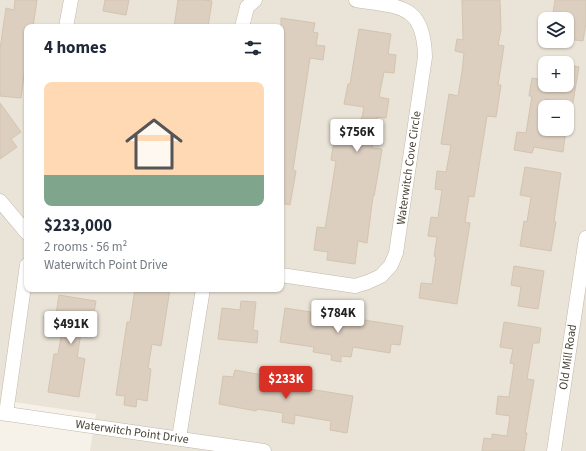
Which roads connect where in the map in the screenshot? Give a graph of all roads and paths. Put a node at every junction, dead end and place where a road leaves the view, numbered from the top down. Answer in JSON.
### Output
{"nodes":[{"id":1,"x":71,"y":0,"type":"edge"},
{"id":2,"x":255,"y":0,"type":"edge"},
{"id":3,"x":356,"y":0,"type":"edge"},
{"id":4,"x":67,"y":24,"type":"edge"},
{"id":5,"x":243,"y":24,"type":"edge"},
{"id":6,"x":0,"y":201,"type":"edge"},
{"id":7,"x":24,"y":229,"type":"edge"},
{"id":8,"x":586,"y":238,"type":"edge"},
{"id":9,"x":284,"y":275,"type":"edge"},
{"id":10,"x":24,"y":284,"type":"edge"},
{"id":11,"x":203,"y":292,"type":"edge"},
{"id":12,"x":3,"y":414,"type":"edge"},
{"id":13,"x":179,"y":438,"type":"junction"},
{"id":14,"x":264,"y":451,"type":"edge"},
{"id":15,"x":554,"y":451,"type":"edge"}],
"edges":[{"from":1,"to":4,"type":"street"},
{"from":2,"to":5,"type":"street"},
{"from":3,"to":9,"type":"street","name":"Waterwitch Cove Circle"},
{"from":6,"to":7,"type":"street"},
{"from":8,"to":15,"type":"street","name":"Old Mill Road"},
{"from":10,"to":12,"type":"street"},
{"from":11,"to":13,"type":"street"},
{"from":12,"to":13,"type":"street","name":"Waterwitch Point Drive"},
{"from":13,"to":14,"type":"street","name":"Waterwitch Point Drive"}]}
